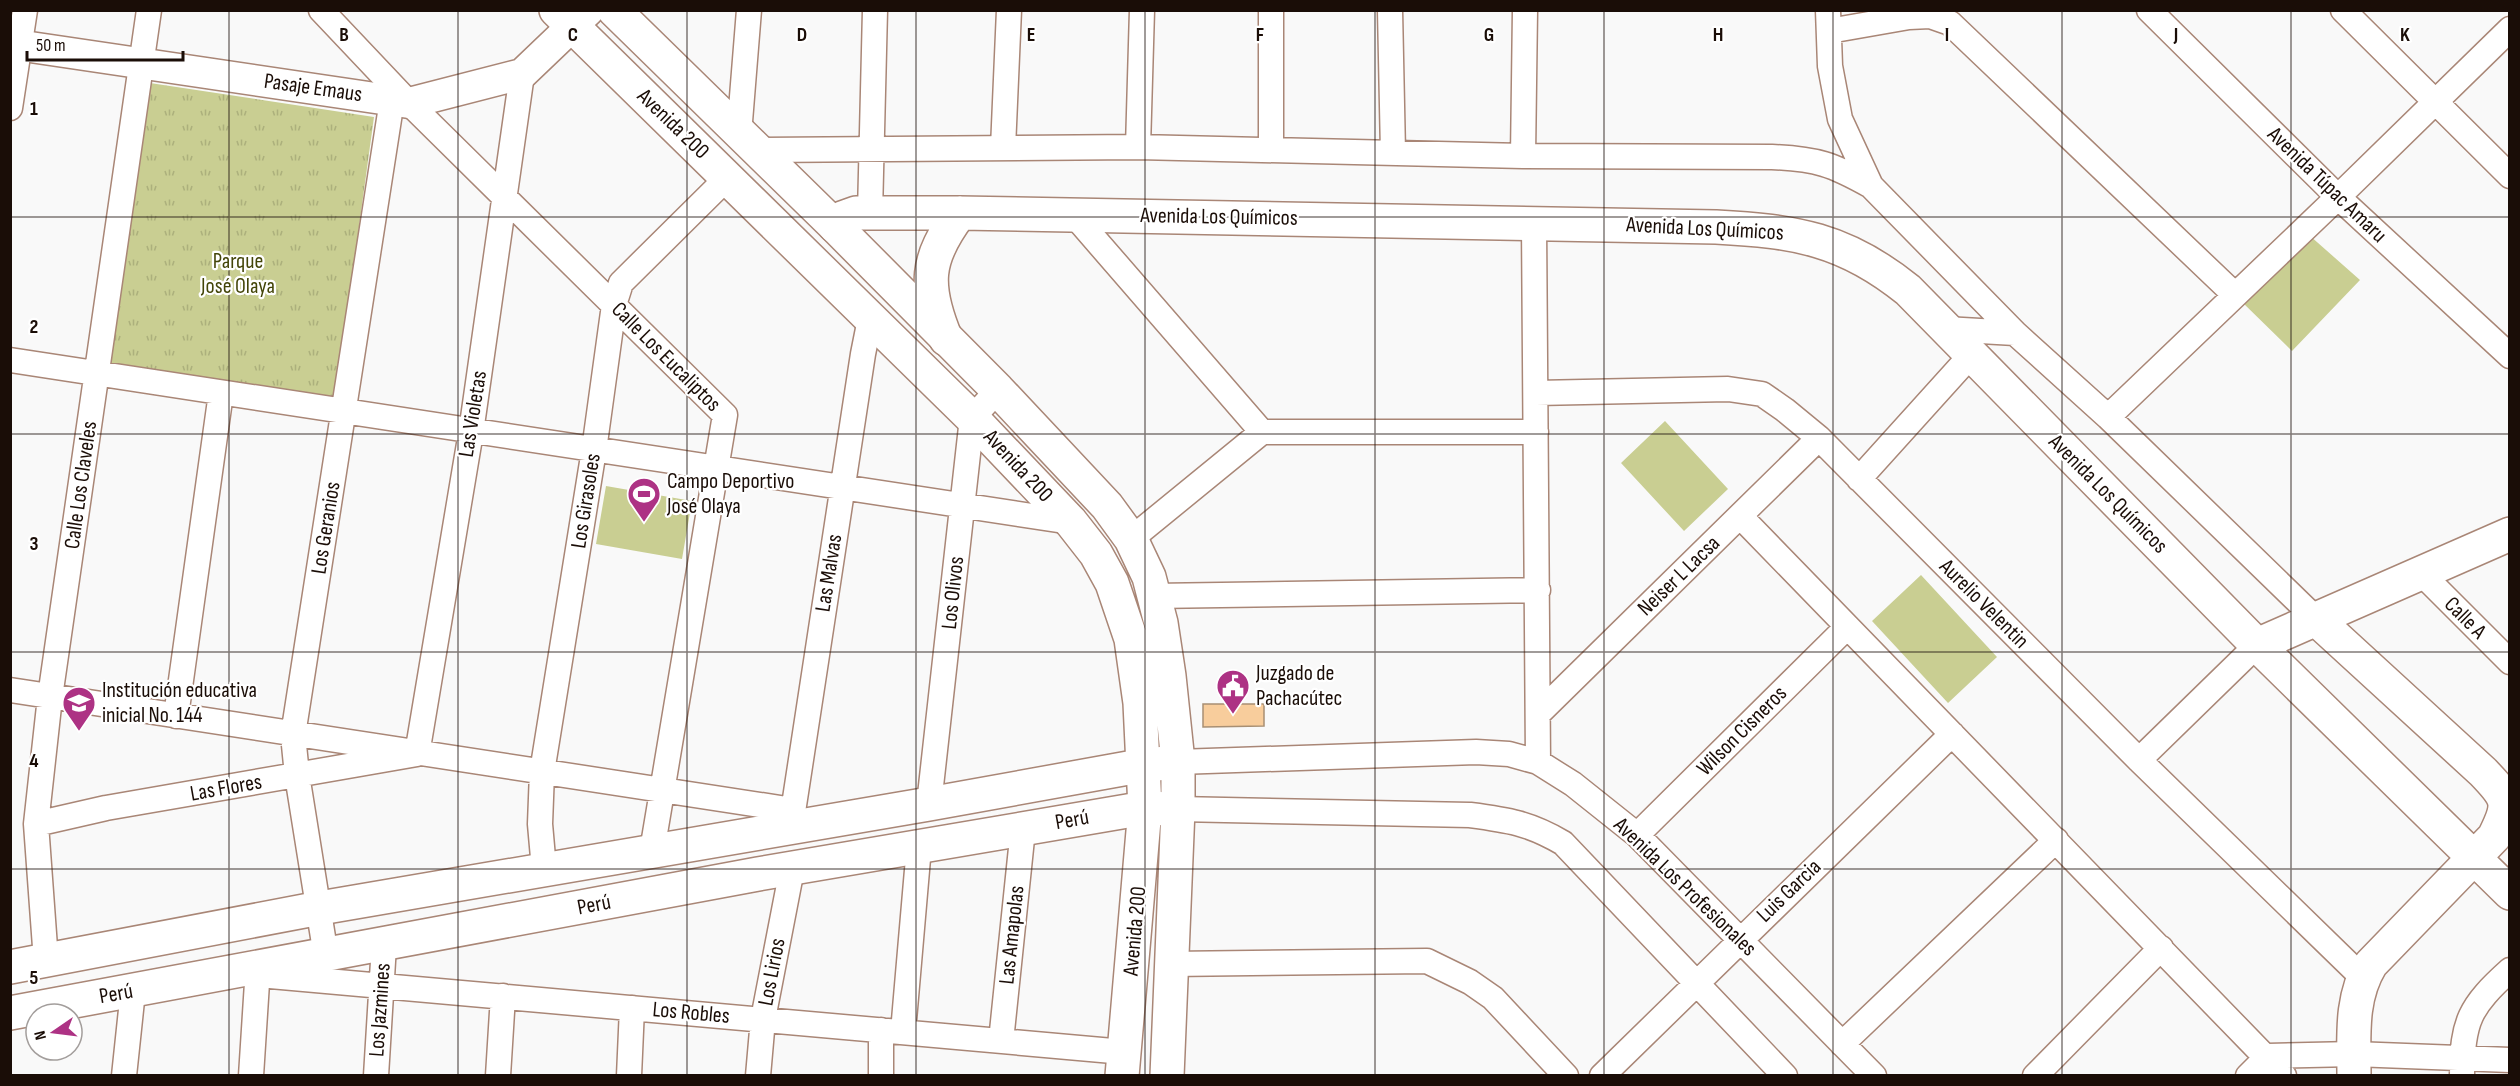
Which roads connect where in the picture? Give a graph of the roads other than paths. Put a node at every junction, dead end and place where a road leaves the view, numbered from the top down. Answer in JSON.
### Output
{"nodes":[{"id":1,"x":25,"y":10,"type":"edge"},
{"id":2,"x":149,"y":10,"type":"edge"},
{"id":3,"x":321,"y":10,"type":"edge"},
{"id":4,"x":614,"y":10,"type":"edge"},
{"id":5,"x":749,"y":10,"type":"edge"},
{"id":6,"x":875,"y":10,"type":"edge"},
{"id":7,"x":1010,"y":10,"type":"edge"},
{"id":8,"x":1142,"y":10,"type":"edge"},
{"id":9,"x":1271,"y":10,"type":"edge"},
{"id":10,"x":1390,"y":10,"type":"edge"},
{"id":11,"x":1525,"y":10,"type":"edge"},
{"id":12,"x":2149,"y":10,"type":"edge"},
{"id":13,"x":2343,"y":10,"type":"edge"},
{"id":14,"x":572,"y":16,"type":"edge"},
{"id":15,"x":1829,"y":21,"type":"edge"},
{"id":16,"x":2510,"y":29,"type":"edge"},
{"id":17,"x":15,"y":44,"type":"edge"},
{"id":18,"x":140,"y":63,"type":"junction"},
{"id":19,"x":522,"y":74,"type":"junction"},
{"id":20,"x":401,"y":101,"type":"junction"},
{"id":21,"x":2434,"y":103,"type":"junction"},
{"id":22,"x":10,"y":108,"type":"edge"},
{"id":23,"x":747,"y":142,"type":"junction"},
{"id":24,"x":1138,"y":147,"type":"junction"},
{"id":25,"x":1003,"y":148,"type":"junction"},
{"id":26,"x":872,"y":149,"type":"junction"},
{"id":27,"x":1270,"y":150,"type":"junction"},
{"id":28,"x":1393,"y":153,"type":"junction"},
{"id":29,"x":1523,"y":156,"type":"junction"},
{"id":30,"x":2510,"y":176,"type":"edge"},
{"id":31,"x":728,"y":177,"type":"junction"},
{"id":32,"x":1871,"y":186,"type":"junction"},
{"id":33,"x":505,"y":197,"type":"junction"},
{"id":34,"x":2338,"y":197,"type":"junction"},
{"id":35,"x":870,"y":213,"type":"junction"},
{"id":36,"x":960,"y":213,"type":"junction"},
{"id":37,"x":1073,"y":214,"type":"junction"},
{"id":38,"x":1534,"y":224,"type":"junction"},
{"id":39,"x":835,"y":226,"type":"junction"},
{"id":40,"x":2235,"y":295,"type":"junction"},
{"id":41,"x":614,"y":305,"type":"junction"},
{"id":42,"x":870,"y":319,"type":"junction"},
{"id":43,"x":1945,"y":329,"type":"junction"},
{"id":44,"x":2015,"y":333,"type":"junction"},
{"id":45,"x":946,"y":339,"type":"junction"},
{"id":46,"x":1971,"y":355,"type":"junction"},
{"id":47,"x":2510,"y":356,"type":"edge"},
{"id":48,"x":10,"y":360,"type":"edge"},
{"id":49,"x":97,"y":373,"type":"junction"},
{"id":50,"x":998,"y":390,"type":"junction"},
{"id":51,"x":221,"y":393,"type":"junction"},
{"id":52,"x":1536,"y":393,"type":"junction"},
{"id":53,"x":345,"y":412,"type":"junction"},
{"id":54,"x":2108,"y":417,"type":"junction"},
{"id":55,"x":972,"y":418,"type":"junction"},
{"id":56,"x":471,"y":432,"type":"junction"},
{"id":57,"x":1262,"y":432,"type":"junction"},
{"id":58,"x":1536,"y":432,"type":"junction"},
{"id":59,"x":1819,"y":438,"type":"junction"},
{"id":60,"x":594,"y":450,"type":"junction"},
{"id":61,"x":716,"y":469,"type":"junction"},
{"id":62,"x":1859,"y":479,"type":"junction"},
{"id":63,"x":842,"y":488,"type":"junction"},
{"id":64,"x":962,"y":506,"type":"junction"},
{"id":65,"x":1740,"y":516,"type":"junction"},
{"id":66,"x":1071,"y":522,"type":"junction"},
{"id":67,"x":2510,"y":534,"type":"edge"},
{"id":68,"x":1131,"y":539,"type":"junction"},
{"id":69,"x":2421,"y":573,"type":"junction"},
{"id":70,"x":1538,"y":590,"type":"junction"},
{"id":71,"x":1153,"y":596,"type":"junction"},
{"id":72,"x":2316,"y":619,"type":"junction"},
{"id":73,"x":1847,"y":627,"type":"junction"},
{"id":74,"x":2257,"y":645,"type":"junction"},
{"id":75,"x":2510,"y":662,"type":"edge"},
{"id":76,"x":10,"y":690,"type":"edge"},
{"id":77,"x":50,"y":697,"type":"junction"},
{"id":78,"x":1538,"y":714,"type":"junction"},
{"id":79,"x":176,"y":716,"type":"junction"},
{"id":80,"x":1952,"y":734,"type":"junction"},
{"id":81,"x":293,"y":735,"type":"junction"},
{"id":82,"x":417,"y":754,"type":"junction"},
{"id":83,"x":2139,"y":760,"type":"junction"},
{"id":84,"x":1178,"y":762,"type":"junction"},
{"id":85,"x":1538,"y":762,"type":"junction"},
{"id":86,"x":1145,"y":765,"type":"junction"},
{"id":87,"x":542,"y":772,"type":"junction"},
{"id":88,"x":297,"y":776,"type":"junction"},
{"id":89,"x":662,"y":790,"type":"junction"},
{"id":90,"x":929,"y":804,"type":"junction"},
{"id":91,"x":1145,"y":808,"type":"junction"},
{"id":92,"x":1178,"y":810,"type":"junction"},
{"id":93,"x":792,"y":819,"type":"junction"},
{"id":94,"x":36,"y":824,"type":"junction"},
{"id":95,"x":1023,"y":829,"type":"junction"},
{"id":96,"x":1637,"y":835,"type":"junction"},
{"id":97,"x":2056,"y":840,"type":"junction"},
{"id":98,"x":919,"y":847,"type":"junction"},
{"id":99,"x":652,"y":851,"type":"junction"},
{"id":100,"x":2473,"y":858,"type":"junction"},
{"id":101,"x":792,"y":868,"type":"junction"},
{"id":102,"x":544,"y":869,"type":"junction"},
{"id":103,"x":500,"y":876,"type":"junction"},
{"id":104,"x":2510,"y":893,"type":"edge"},
{"id":105,"x":320,"y":908,"type":"junction"},
{"id":106,"x":509,"y":921,"type":"junction"},
{"id":107,"x":1740,"y":939,"type":"junction"},
{"id":108,"x":384,"y":945,"type":"junction"},
{"id":109,"x":2161,"y":948,"type":"junction"},
{"id":110,"x":326,"y":956,"type":"junction"},
{"id":111,"x":46,"y":961,"type":"junction"},
{"id":112,"x":1170,"y":964,"type":"junction"},
{"id":113,"x":10,"y":967,"type":"edge"},
{"id":114,"x":2510,"y":970,"type":"edge"},
{"id":115,"x":257,"y":971,"type":"junction"},
{"id":116,"x":2363,"y":978,"type":"junction"},
{"id":117,"x":1695,"y":983,"type":"junction"},
{"id":118,"x":383,"y":985,"type":"junction"},
{"id":119,"x":133,"y":991,"type":"junction"},
{"id":120,"x":503,"y":996,"type":"junction"},
{"id":121,"x":632,"y":1008,"type":"junction"},
{"id":122,"x":10,"y":1013,"type":"edge"},
{"id":123,"x":763,"y":1019,"type":"junction"},
{"id":124,"x":892,"y":1031,"type":"junction"},
{"id":125,"x":1001,"y":1041,"type":"junction"},
{"id":126,"x":1842,"y":1044,"type":"junction"},
{"id":127,"x":2268,"y":1056,"type":"junction"},
{"id":128,"x":2510,"y":1060,"type":"edge"},
{"id":129,"x":1123,"y":1064,"type":"edge"},
{"id":130,"x":2354,"y":1065,"type":"edge"},
{"id":131,"x":2462,"y":1066,"type":"edge"},
{"id":132,"x":1565,"y":1075,"type":"edge"},
{"id":133,"x":124,"y":1076,"type":"edge"},
{"id":134,"x":250,"y":1076,"type":"edge"},
{"id":135,"x":376,"y":1076,"type":"edge"},
{"id":136,"x":498,"y":1076,"type":"edge"},
{"id":137,"x":629,"y":1076,"type":"edge"},
{"id":138,"x":758,"y":1076,"type":"edge"},
{"id":139,"x":881,"y":1076,"type":"edge"},
{"id":140,"x":1167,"y":1076,"type":"edge"},
{"id":141,"x":1602,"y":1076,"type":"edge"},
{"id":142,"x":1785,"y":1076,"type":"edge"},
{"id":143,"x":1874,"y":1076,"type":"edge"},
{"id":144,"x":2035,"y":1076,"type":"edge"},
{"id":145,"x":2248,"y":1076,"type":"edge"},
{"id":146,"x":2284,"y":1076,"type":"edge"}],
"edges":[{"from":1,"to":17,"type":"street"},
{"from":2,"to":18,"type":"street","name":"Calle Los Claveles"},
{"from":3,"to":20,"type":"street","name":"Calle Los Eucaliptos"},
{"from":4,"to":23,"type":"main road","name":"Avenida 200"},
{"from":5,"to":23,"type":"street"},
{"from":6,"to":26,"type":"street"},
{"from":7,"to":25,"type":"street"},
{"from":8,"to":24,"type":"street"},
{"from":9,"to":27,"type":"street"},
{"from":10,"to":28,"type":"street"},
{"from":11,"to":29,"type":"street"},
{"from":12,"to":34,"type":"street","name":"Avenida Túpac Amaru"},
{"from":13,"to":21,"type":"street"},
{"from":14,"to":19,"type":"street","name":"Pasaje Emaus"},
{"from":14,"to":31,"type":"main road","name":"Avenida 200"},
{"from":15,"to":32,"type":"street"},
{"from":15,"to":40,"type":"street"},
{"from":16,"to":21,"type":"street"},
{"from":17,"to":18,"type":"street","name":"Pasaje Emaus"},
{"from":17,"to":22,"type":"street"},
{"from":18,"to":20,"type":"street","name":"Pasaje Emaus"},
{"from":18,"to":49,"type":"street","name":"Calle Los Claveles"},
{"from":19,"to":20,"type":"street","name":"Pasaje Emaus"},
{"from":19,"to":33,"type":"street","name":"Las Violetas"},
{"from":20,"to":33,"type":"street","name":"Calle Los Eucaliptos"},
{"from":20,"to":53,"type":"street","name":"Los Geranios"},
{"from":21,"to":30,"type":"street"},
{"from":21,"to":34,"type":"street"},
{"from":23,"to":26,"type":"street"},
{"from":23,"to":39,"type":"main road","name":"Avenida 200"},
{"from":24,"to":25,"type":"street"},
{"from":24,"to":27,"type":"street"},
{"from":25,"to":26,"type":"street"},
{"from":26,"to":35,"type":"street"},
{"from":27,"to":28,"type":"street"},
{"from":28,"to":29,"type":"street"},
{"from":29,"to":32,"type":"street"},
{"from":31,"to":41,"type":"street","name":"Los Girasoles"},
{"from":31,"to":42,"type":"main road","name":"Avenida 200"},
{"from":32,"to":44,"type":"street"},
{"from":33,"to":41,"type":"street","name":"Calle Los Eucaliptos"},
{"from":33,"to":56,"type":"street","name":"Las Violetas"},
{"from":34,"to":40,"type":"street"},
{"from":34,"to":47,"type":"street","name":"Avenida Túpac Amaru"},
{"from":35,"to":36,"type":"main road","name":"Avenida Los Químicos"},
{"from":35,"to":39,"type":"main road","name":"Avenida Los Químicos"},
{"from":36,"to":37,"type":"main road","name":"Avenida Los Químicos"},
{"from":36,"to":45,"type":"main road"},
{"from":37,"to":38,"type":"main road","name":"Avenida Los Químicos"},
{"from":37,"to":57,"type":"street"},
{"from":38,"to":43,"type":"main road","name":"Avenida Los Químicos"},
{"from":38,"to":52,"type":"street"},
{"from":39,"to":45,"type":"main road","name":"Avenida 200"},
{"from":40,"to":54,"type":"street"},
{"from":41,"to":60,"type":"street","name":"Los Girasoles"},
{"from":41,"to":61,"type":"street","name":"Calle Los Eucaliptos"},
{"from":42,"to":55,"type":"main road","name":"Avenida 200"},
{"from":42,"to":63,"type":"street","name":"Las Malvas"},
{"from":43,"to":44,"type":"street"},
{"from":43,"to":46,"type":"main road","name":"Avenida Los Químicos"},
{"from":44,"to":54,"type":"street"},
{"from":45,"to":50,"type":"main road","name":"Avenida 200"},
{"from":46,"to":62,"type":"street"},
{"from":46,"to":74,"type":"main road","name":"Avenida Los Químicos"},
{"from":48,"to":49,"type":"street"},
{"from":49,"to":51,"type":"street"},
{"from":49,"to":77,"type":"street","name":"Calle Los Claveles"},
{"from":50,"to":55,"type":"street"},
{"from":50,"to":68,"type":"main road","name":"Avenida 200"},
{"from":51,"to":53,"type":"street"},
{"from":51,"to":79,"type":"street"},
{"from":52,"to":58,"type":"street"},
{"from":52,"to":59,"type":"street","name":"Aurelio Velentin"},
{"from":53,"to":56,"type":"street"},
{"from":53,"to":81,"type":"street","name":"Los Geranios"},
{"from":54,"to":72,"type":"street"},
{"from":55,"to":64,"type":"street","name":"Los Olivos"},
{"from":55,"to":66,"type":"main road","name":"Avenida 200"},
{"from":56,"to":60,"type":"street"},
{"from":56,"to":82,"type":"street","name":"Las Violetas"},
{"from":57,"to":58,"type":"street"},
{"from":57,"to":68,"type":"street"},
{"from":58,"to":70,"type":"street"},
{"from":59,"to":62,"type":"street","name":"Aurelio Velentin"},
{"from":59,"to":65,"type":"street","name":"Neiser L Lacsa"},
{"from":60,"to":61,"type":"street"},
{"from":60,"to":87,"type":"street","name":"Los Girasoles"},
{"from":61,"to":63,"type":"street"},
{"from":61,"to":89,"type":"street","name":"Calle Los Eucaliptos"},
{"from":62,"to":83,"type":"street","name":"Aurelio Velentin"},
{"from":63,"to":64,"type":"street"},
{"from":63,"to":93,"type":"street","name":"Las Malvas"},
{"from":64,"to":66,"type":"street"},
{"from":64,"to":90,"type":"street","name":"Los Olivos"},
{"from":65,"to":73,"type":"street"},
{"from":65,"to":78,"type":"street","name":"Neiser L Lacsa"},
{"from":66,"to":86,"type":"main road","name":"Avenida 200"},
{"from":67,"to":69,"type":"main road"},
{"from":68,"to":71,"type":"main road","name":"Avenida 200"},
{"from":69,"to":72,"type":"main road"},
{"from":69,"to":75,"type":"street","name":"Calle A"},
{"from":70,"to":71,"type":"street"},
{"from":70,"to":78,"type":"street"},
{"from":71,"to":84,"type":"main road","name":"Avenida 200"},
{"from":72,"to":74,"type":"main road"},
{"from":72,"to":100,"type":"main road"},
{"from":73,"to":80,"type":"street"},
{"from":73,"to":96,"type":"street","name":"Wilson Cisneros"},
{"from":74,"to":83,"type":"street"},
{"from":74,"to":100,"type":"main road","name":"Avenida Los Químicos"},
{"from":76,"to":77,"type":"street"},
{"from":77,"to":79,"type":"street"},
{"from":77,"to":94,"type":"street","name":"Calle Los Claveles"},
{"from":78,"to":85,"type":"street"},
{"from":79,"to":81,"type":"street"},
{"from":80,"to":97,"type":"street"},
{"from":80,"to":107,"type":"street","name":"Luis Garcia"},
{"from":81,"to":82,"type":"street"},
{"from":81,"to":88,"type":"street","name":"Los Geranios"},
{"from":82,"to":87,"type":"street"},
{"from":82,"to":88,"type":"street","name":"Las Flores"},
{"from":83,"to":116,"type":"street","name":"Aurelio Velentin"},
{"from":84,"to":85,"type":"street","name":"Avenida Los Profesionales"},
{"from":84,"to":86,"type":"main road","name":"Perú"},
{"from":84,"to":92,"type":"main road","name":"Avenida 200"},
{"from":85,"to":96,"type":"street","name":"Avenida Los Profesionales"},
{"from":86,"to":90,"type":"main road","name":"Perú"},
{"from":86,"to":91,"type":"main road","name":"Avenida 200"},
{"from":87,"to":89,"type":"street"},
{"from":87,"to":102,"type":"street","name":"Los Girasoles"},
{"from":88,"to":94,"type":"street","name":"Las Flores"},
{"from":88,"to":105,"type":"street","name":"Los Geranios"},
{"from":89,"to":93,"type":"street"},
{"from":89,"to":99,"type":"street","name":"Calle Los Eucaliptos"},
{"from":90,"to":93,"type":"main road","name":"Perú"},
{"from":91,"to":92,"type":"main road","name":"Perú"},
{"from":91,"to":95,"type":"main road","name":"Perú"},
{"from":91,"to":129,"type":"main road","name":"Avenida 200"},
{"from":92,"to":112,"type":"main road","name":"Avenida 200"},
{"from":92,"to":117,"type":"street"},
{"from":93,"to":99,"type":"main road","name":"Perú"},
{"from":94,"to":111,"type":"street","name":"Calle Los Claveles"},
{"from":95,"to":98,"type":"main road","name":"Perú"},
{"from":95,"to":125,"type":"street","name":"Las Amapolas"},
{"from":96,"to":107,"type":"street","name":"Avenida Los Profesionales"},
{"from":97,"to":109,"type":"street"},
{"from":97,"to":126,"type":"street"},
{"from":98,"to":101,"type":"main road","name":"Perú"},
{"from":98,"to":124,"type":"street"},
{"from":99,"to":102,"type":"main road","name":"Perú"},
{"from":100,"to":104,"type":"main road","name":"Avenida Los Químicos"},
{"from":100,"to":116,"type":"main road"},
{"from":101,"to":106,"type":"main road","name":"Perú"},
{"from":101,"to":123,"type":"street","name":"Los Lirios"},
{"from":102,"to":103,"type":"main road","name":"Perú"},
{"from":103,"to":105,"type":"main road","name":"Perú"},
{"from":103,"to":106,"type":"main road"},
{"from":105,"to":110,"type":"street","name":"Los Geranios"},
{"from":105,"to":111,"type":"main road","name":"Perú"},
{"from":106,"to":108,"type":"main road","name":"Perú"},
{"from":107,"to":117,"type":"street","name":"Luis Garcia"},
{"from":107,"to":126,"type":"street","name":"Avenida Los Profesionales"},
{"from":108,"to":110,"type":"main road","name":"Perú"},
{"from":108,"to":118,"type":"street","name":"Los Jazmines"},
{"from":109,"to":127,"type":"street"},
{"from":109,"to":144,"type":"street"},
{"from":110,"to":115,"type":"main road","name":"Perú"},
{"from":111,"to":113,"type":"main road","name":"Perú"},
{"from":112,"to":132,"type":"street"},
{"from":112,"to":140,"type":"main road","name":"Avenida 200"},
{"from":114,"to":131,"type":"street"},
{"from":115,"to":118,"type":"street","name":"Los Robles"},
{"from":115,"to":119,"type":"main road","name":"Perú"},
{"from":115,"to":134,"type":"street"},
{"from":116,"to":130,"type":"main road"},
{"from":117,"to":141,"type":"street","name":"Luis Garcia"},
{"from":117,"to":142,"type":"street"},
{"from":118,"to":120,"type":"street","name":"Los Robles"},
{"from":118,"to":135,"type":"street","name":"Los Jazmines"},
{"from":119,"to":122,"type":"main road","name":"Perú"},
{"from":119,"to":133,"type":"street"},
{"from":120,"to":121,"type":"street","name":"Los Robles"},
{"from":120,"to":136,"type":"street"},
{"from":121,"to":123,"type":"street","name":"Los Robles"},
{"from":121,"to":137,"type":"street"},
{"from":123,"to":124,"type":"street","name":"Los Robles"},
{"from":123,"to":138,"type":"street","name":"Los Lirios"},
{"from":124,"to":125,"type":"street","name":"Los Robles"},
{"from":124,"to":139,"type":"street"},
{"from":125,"to":129,"type":"street","name":"Los Robles"},
{"from":126,"to":143,"type":"street","name":"Avenida Los Profesionales"},
{"from":127,"to":130,"type":"street"},
{"from":127,"to":145,"type":"street"},
{"from":127,"to":146,"type":"street"},
{"from":128,"to":131,"type":"street"},
{"from":130,"to":131,"type":"street"}]}
